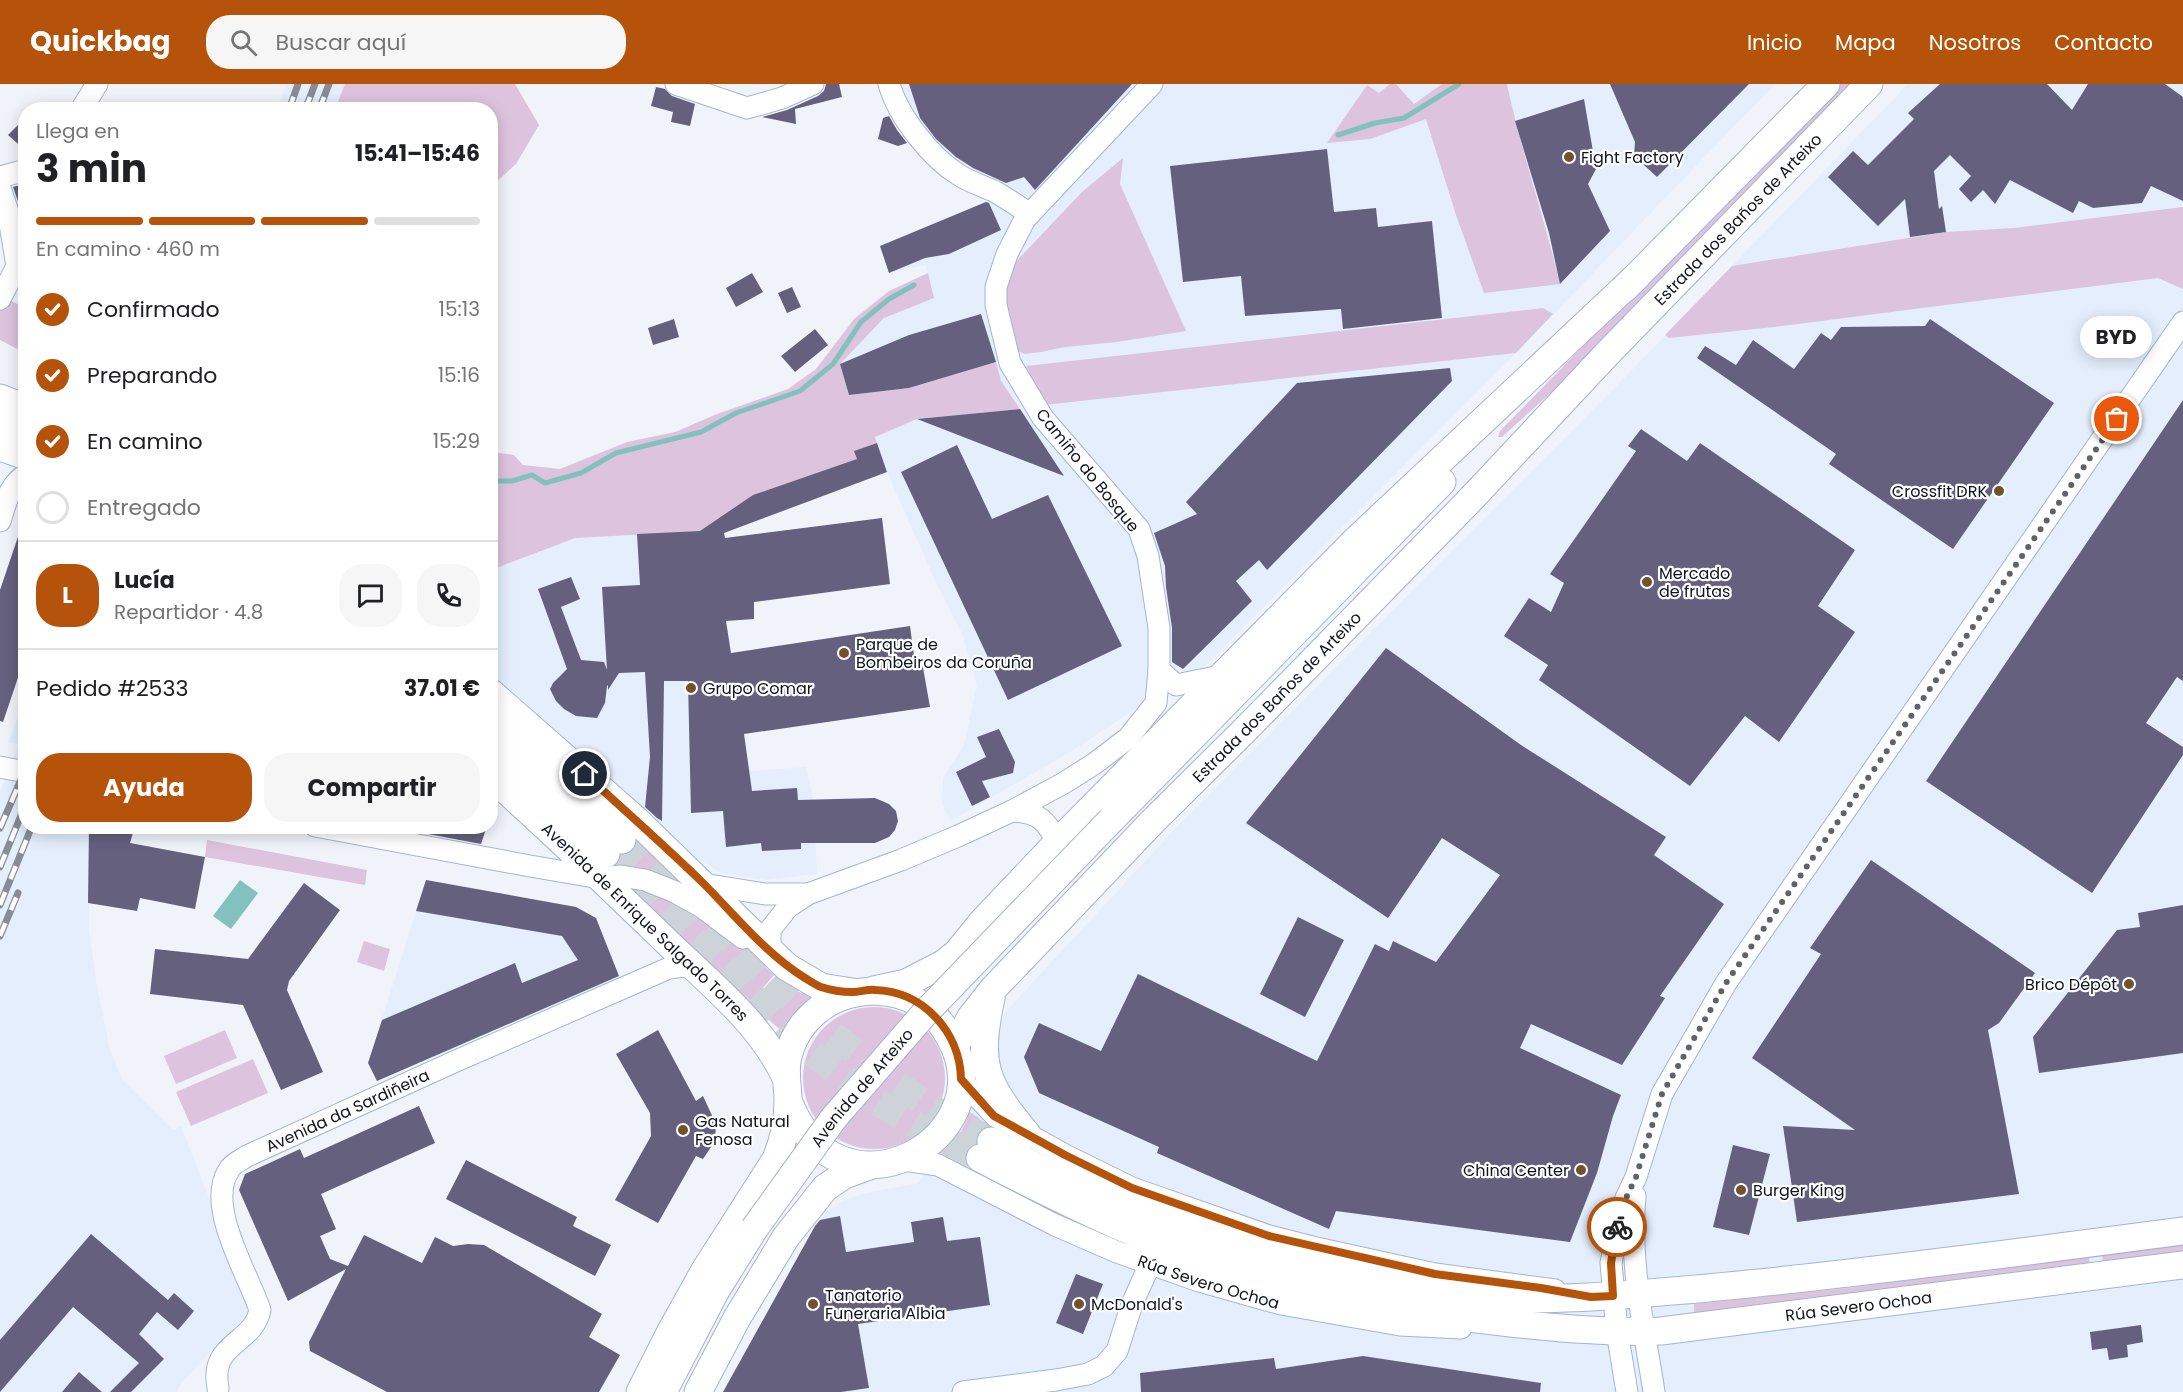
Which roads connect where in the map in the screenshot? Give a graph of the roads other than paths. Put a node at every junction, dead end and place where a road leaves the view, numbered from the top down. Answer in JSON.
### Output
{"nodes":[{"id":1,"x":97,"y":84,"type":"edge"},
{"id":2,"x":676,"y":84,"type":"edge"},
{"id":3,"x":813,"y":84,"type":"edge"},
{"id":4,"x":889,"y":84,"type":"edge"},
{"id":5,"x":1152,"y":84,"type":"edge"},
{"id":6,"x":1826,"y":84,"type":"edge"},
{"id":7,"x":1869,"y":84,"type":"edge"},
{"id":8,"x":86,"y":102,"type":"edge"},
{"id":9,"x":18,"y":172,"type":"edge"},
{"id":10,"x":0,"y":177,"type":"edge"},
{"id":11,"x":0,"y":188,"type":"edge"},
{"id":12,"x":1030,"y":213,"type":"junction"},
{"id":13,"x":1637,"y":276,"type":"junction"},
{"id":14,"x":0,"y":298,"type":"edge"},
{"id":15,"x":2183,"y":322,"type":"edge"},
{"id":16,"x":1606,"y":355,"type":"junction"},
{"id":17,"x":0,"y":398,"type":"edge"},
{"id":18,"x":18,"y":405,"type":"edge"},
{"id":19,"x":0,"y":425,"type":"edge"},
{"id":20,"x":18,"y":428,"type":"edge"},
{"id":21,"x":0,"y":447,"type":"edge"},
{"id":22,"x":18,"y":453,"type":"edge"},
{"id":23,"x":0,"y":464,"type":"edge"},
{"id":24,"x":18,"y":467,"type":"edge"},
{"id":25,"x":18,"y":479,"type":"edge"},
{"id":26,"x":0,"y":512,"type":"edge"},
{"id":27,"x":1159,"y":670,"type":"junction"},
{"id":28,"x":1221,"y":676,"type":"junction"},
{"id":29,"x":498,"y":699,"type":"edge"},
{"id":30,"x":498,"y":730,"type":"edge"},
{"id":31,"x":498,"y":756,"type":"edge"},
{"id":32,"x":0,"y":767,"type":"edge"},
{"id":33,"x":18,"y":770,"type":"edge"},
{"id":34,"x":498,"y":781,"type":"edge"},
{"id":35,"x":1062,"y":784,"type":"junction"},
{"id":36,"x":1012,"y":811,"type":"junction"},
{"id":37,"x":1115,"y":824,"type":"junction"},
{"id":38,"x":391,"y":834,"type":"edge"},
{"id":39,"x":1054,"y":837,"type":"junction"},
{"id":40,"x":610,"y":857,"type":"junction"},
{"id":41,"x":703,"y":884,"type":"junction"},
{"id":42,"x":808,"y":894,"type":"junction"},
{"id":43,"x":983,"y":921,"type":"junction"},
{"id":44,"x":770,"y":952,"type":"junction"},
{"id":45,"x":695,"y":969,"type":"junction"},
{"id":46,"x":993,"y":989,"type":"junction"},
{"id":47,"x":863,"y":991,"type":"junction"},
{"id":48,"x":955,"y":1046,"type":"junction"},
{"id":49,"x":961,"y":1079,"type":"junction"},
{"id":50,"x":787,"y":1089,"type":"junction"},
{"id":51,"x":1027,"y":1134,"type":"junction"},
{"id":52,"x":904,"y":1160,"type":"junction"},
{"id":53,"x":869,"y":1166,"type":"junction"},
{"id":54,"x":755,"y":1224,"type":"junction"},
{"id":55,"x":2183,"y":1231,"type":"edge"},
{"id":56,"x":1150,"y":1264,"type":"junction"},
{"id":57,"x":2183,"y":1265,"type":"edge"},
{"id":58,"x":1614,"y":1296,"type":"junction"},
{"id":59,"x":1533,"y":1326,"type":"junction"},
{"id":60,"x":1617,"y":1331,"type":"junction"},
{"id":61,"x":1643,"y":1332,"type":"junction"},
{"id":62,"x":218,"y":1391,"type":"edge"},
{"id":63,"x":640,"y":1392,"type":"edge"},
{"id":64,"x":663,"y":1392,"type":"edge"},
{"id":65,"x":676,"y":1392,"type":"edge"},
{"id":66,"x":698,"y":1392,"type":"edge"},
{"id":67,"x":963,"y":1392,"type":"edge"},
{"id":68,"x":1627,"y":1392,"type":"edge"},
{"id":69,"x":1654,"y":1392,"type":"edge"}],
"edges":[{"from":1,"to":8,"type":"street"},
{"from":2,"to":3,"type":"street"},
{"from":4,"to":12,"type":"street"},
{"from":5,"to":12,"type":"street","name":"Camiño do Bosque"},
{"from":6,"to":13,"type":"main road","name":"Estrada dos Baños de Arteixo"},
{"from":7,"to":16,"type":"main road","name":"Estrada dos Baños de Arteixo"},
{"from":9,"to":10,"type":"street"},
{"from":11,"to":14,"type":"street"},
{"from":12,"to":27,"type":"street","name":"Camiño do Bosque"},
{"from":13,"to":28,"type":"main road","name":"Estrada dos Baños de Arteixo"},
{"from":13,"to":37,"type":"main road","name":"Estrada dos Baños de Arteixo"},
{"from":15,"to":58,"type":"street"},
{"from":16,"to":37,"type":"main road","name":"Estrada dos Baños de Arteixo"},
{"from":16,"to":46,"type":"main road","name":"Estrada dos Baños de Arteixo"},
{"from":17,"to":18,"type":"main road"},
{"from":19,"to":20,"type":"main road"},
{"from":21,"to":22,"type":"main road"},
{"from":23,"to":24,"type":"main road"},
{"from":25,"to":26,"type":"street"},
{"from":27,"to":28,"type":"street"},
{"from":27,"to":35,"type":"street","name":"Camiño do Bosque"},
{"from":28,"to":39,"type":"main road","name":"Estrada dos Baños de Arteixo"},
{"from":29,"to":41,"type":"main road"},
{"from":30,"to":40,"type":"main road"},
{"from":31,"to":40,"type":"main road"},
{"from":32,"to":33,"type":"street"},
{"from":34,"to":40,"type":"main road","name":"Avenida de Enrique Salgado Torres"},
{"from":35,"to":36,"type":"street"},
{"from":35,"to":39,"type":"street"},
{"from":36,"to":39,"type":"street"},
{"from":36,"to":42,"type":"street"},
{"from":37,"to":54,"type":"main road","name":"Avenida de Arteixo","bridge":true},
{"from":38,"to":40,"type":"street"},
{"from":39,"to":43,"type":"main road","name":"Estrada dos Baños de Arteixo"},
{"from":40,"to":44,"type":"street"},
{"from":40,"to":45,"type":"main road","name":"Avenida de Enrique Salgado Torres"},
{"from":41,"to":42,"type":"street"},
{"from":41,"to":44,"type":"main road"},
{"from":42,"to":44,"type":"street"},
{"from":43,"to":44,"type":"main road"},
{"from":43,"to":47,"type":"main road","name":"Estrada dos Baños de Arteixo"},
{"from":44,"to":47,"type":"main road"},
{"from":45,"to":50,"type":"main road","name":"Avenida de Enrique Salgado Torres"},
{"from":45,"to":54,"type":"main road"},
{"from":45,"to":62,"type":"street","name":"Avenida da Sardiñeira"},
{"from":46,"to":48,"type":"main road","name":"Estrada dos Baños de Arteixo"},
{"from":46,"to":51,"type":"main road"},
{"from":47,"to":48,"type":"main road"},
{"from":47,"to":50,"type":"main road"},
{"from":48,"to":49,"type":"main road"},
{"from":49,"to":51,"type":"street","name":"Rúa Severo Ochoa"},
{"from":49,"to":52,"type":"main road"},
{"from":50,"to":53,"type":"main road"},
{"from":50,"to":54,"type":"main road","name":"Avenida de Arteixo"},
{"from":51,"to":58,"type":"street","name":"Rúa Severo Ochoa"},
{"from":52,"to":53,"type":"main road"},
{"from":52,"to":56,"type":"street","name":"Rúa Severo Ochoa"},
{"from":53,"to":66,"type":"main road"},
{"from":54,"to":63,"type":"main road","name":"Avenida de Arteixo"},
{"from":54,"to":64,"type":"main road","name":"Avenida de Arteixo"},
{"from":54,"to":65,"type":"main road","name":"Avenida de Arteixo"},
{"from":55,"to":58,"type":"main road","name":"Rúa Severo Ochoa"},
{"from":56,"to":59,"type":"street","name":"Rúa Severo Ochoa"},
{"from":56,"to":67,"type":"street"},
{"from":57,"to":61,"type":"main road","name":"Rúa Severo Ochoa"},
{"from":58,"to":59,"type":"main road","name":"Rúa Severo Ochoa"},
{"from":58,"to":60,"type":"street"},
{"from":58,"to":61,"type":"street"},
{"from":59,"to":60,"type":"main road","name":"Rúa Severo Ochoa"},
{"from":60,"to":61,"type":"main road","name":"Rúa Severo Ochoa"},
{"from":60,"to":68,"type":"street"},
{"from":61,"to":69,"type":"street"}]}
